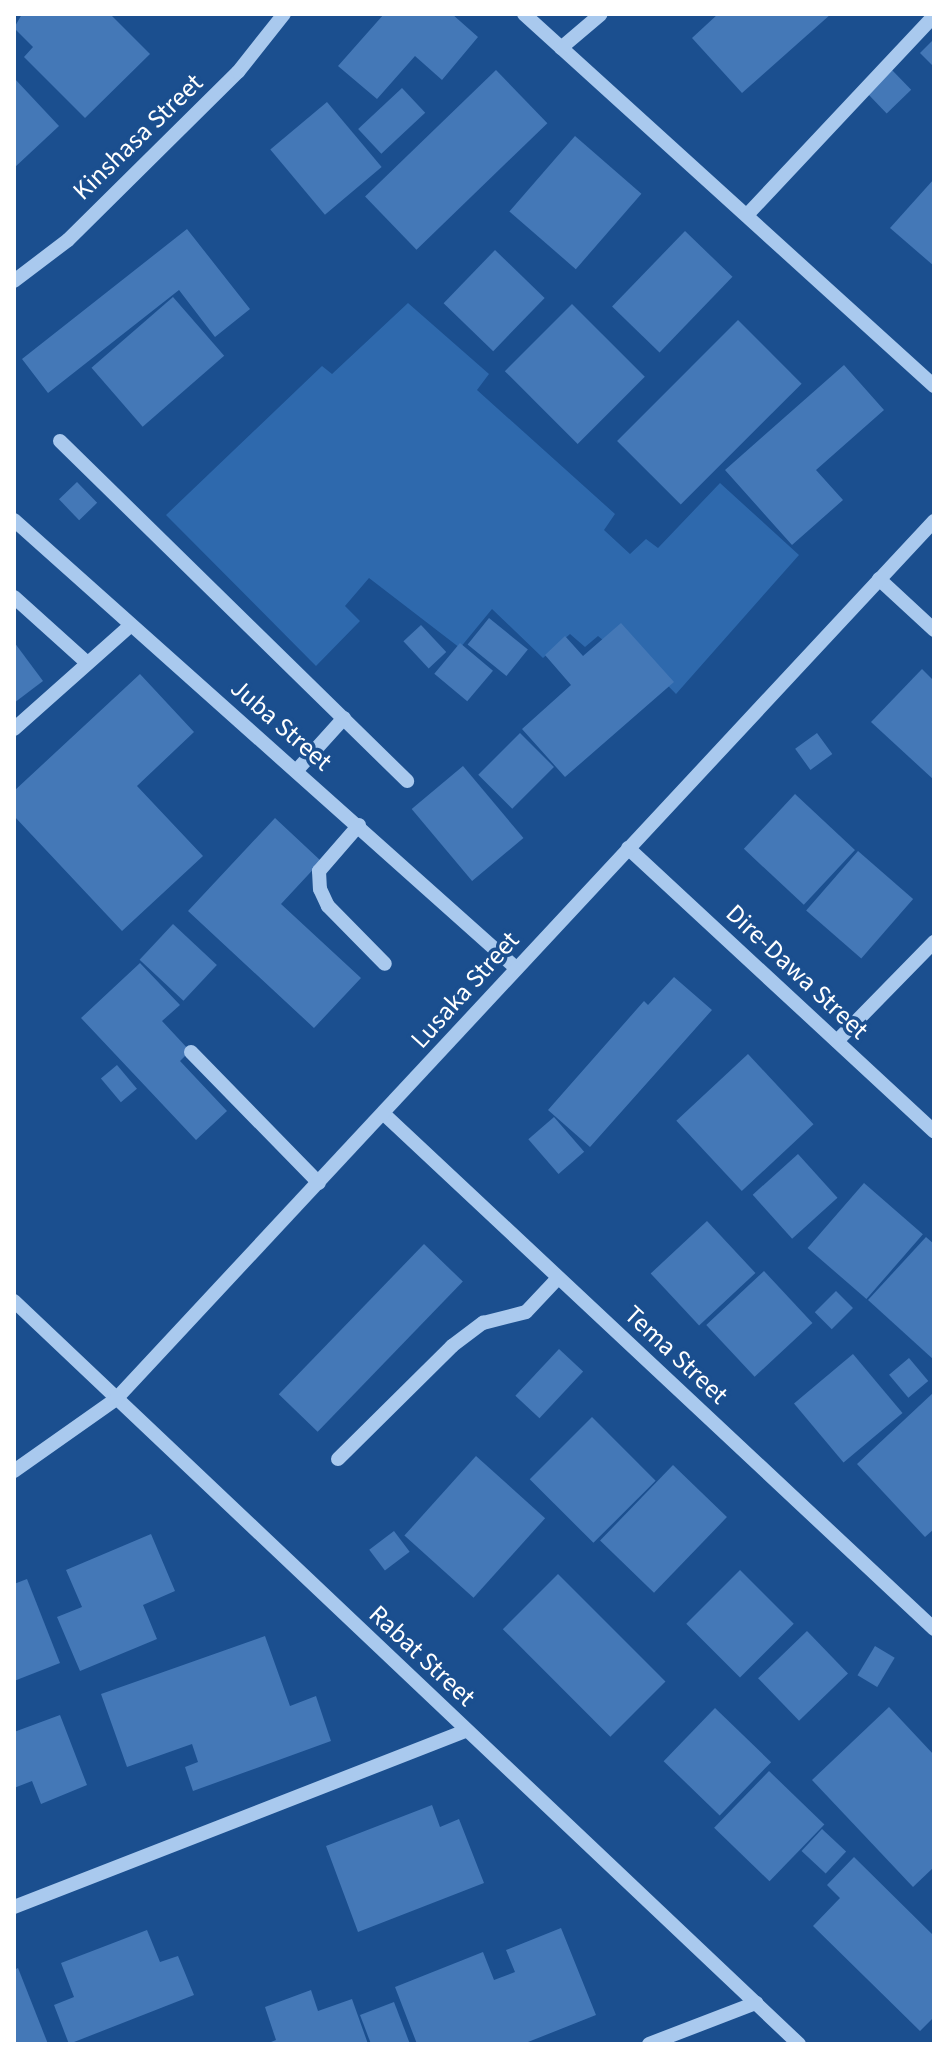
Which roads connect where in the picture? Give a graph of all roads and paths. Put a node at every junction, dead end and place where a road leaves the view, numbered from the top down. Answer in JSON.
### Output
{"nodes":[{"id":1,"x":284,"y":14,"type":"edge"},
{"id":2,"x":524,"y":14,"type":"edge"},
{"id":3,"x":601,"y":14,"type":"edge"},
{"id":4,"x":934,"y":16,"type":"edge"},
{"id":5,"x":561,"y":48,"type":"junction"},
{"id":6,"x":747,"y":215,"type":"junction"},
{"id":7,"x":14,"y":281,"type":"edge"},
{"id":8,"x":934,"y":386,"type":"edge"},
{"id":9,"x":60,"y":441,"type":"dead end"},
{"id":10,"x":14,"y":520,"type":"edge"},
{"id":11,"x":934,"y":521,"type":"edge"},
{"id":12,"x":879,"y":579,"type":"junction"},
{"id":13,"x":14,"y":597,"type":"edge"},
{"id":14,"x":130,"y":626,"type":"junction"},
{"id":15,"x":934,"y":630,"type":"edge"},
{"id":16,"x":85,"y":661,"type":"junction"},
{"id":17,"x":344,"y":718,"type":"junction"},
{"id":18,"x":14,"y":729,"type":"edge"},
{"id":19,"x":297,"y":770,"type":"junction"},
{"id":20,"x":407,"y":781,"type":"dead end"},
{"id":21,"x":359,"y":825,"type":"junction"},
{"id":22,"x":628,"y":848,"type":"junction"},
{"id":23,"x":934,"y":942,"type":"edge"},
{"id":24,"x":385,"y":964,"type":"dead end"},
{"id":25,"x":516,"y":968,"type":"junction"},
{"id":26,"x":837,"y":1041,"type":"junction"},
{"id":27,"x":191,"y":1052,"type":"dead end"},
{"id":28,"x":385,"y":1115,"type":"junction"},
{"id":29,"x":934,"y":1131,"type":"edge"},
{"id":30,"x":319,"y":1183,"type":"junction"},
{"id":31,"x":558,"y":1278,"type":"junction"},
{"id":32,"x":14,"y":1301,"type":"edge"},
{"id":33,"x":116,"y":1399,"type":"junction"},
{"id":34,"x":338,"y":1459,"type":"dead end"},
{"id":35,"x":14,"y":1471,"type":"edge"},
{"id":36,"x":934,"y":1629,"type":"edge"},
{"id":37,"x":466,"y":1731,"type":"junction"},
{"id":38,"x":14,"y":1907,"type":"edge"},
{"id":39,"x":756,"y":2003,"type":"junction"},
{"id":40,"x":649,"y":2044,"type":"edge"},
{"id":41,"x":799,"y":2044,"type":"edge"}],
"edges":[{"from":1,"to":7,"type":"street","name":"Kinshasa Street"},
{"from":2,"to":5,"type":"street"},
{"from":3,"to":5,"type":"street"},
{"from":4,"to":6,"type":"street"},
{"from":5,"to":6,"type":"street"},
{"from":6,"to":8,"type":"street"},
{"from":9,"to":17,"type":"street"},
{"from":10,"to":14,"type":"street","name":"Juba Street"},
{"from":11,"to":12,"type":"street","name":"Lusaka Street"},
{"from":12,"to":15,"type":"street"},
{"from":12,"to":22,"type":"street","name":"Lusaka Street"},
{"from":13,"to":16,"type":"street"},
{"from":14,"to":16,"type":"street"},
{"from":14,"to":19,"type":"street","name":"Juba Street"},
{"from":16,"to":18,"type":"street"},
{"from":17,"to":19,"type":"street"},
{"from":17,"to":20,"type":"street"},
{"from":19,"to":21,"type":"street","name":"Juba Street"},
{"from":21,"to":24,"type":"street"},
{"from":21,"to":25,"type":"street","name":"Juba Street"},
{"from":22,"to":25,"type":"street","name":"Lusaka Street"},
{"from":22,"to":26,"type":"street","name":"Dire-Dawa Street"},
{"from":23,"to":26,"type":"street"},
{"from":25,"to":28,"type":"street","name":"Lusaka Street"},
{"from":26,"to":29,"type":"street","name":"Dire-Dawa Street"},
{"from":27,"to":30,"type":"street"},
{"from":28,"to":30,"type":"street","name":"Lusaka Street"},
{"from":28,"to":31,"type":"street","name":"Tema Street"},
{"from":30,"to":33,"type":"street","name":"Lusaka Street"},
{"from":31,"to":34,"type":"street"},
{"from":31,"to":36,"type":"street","name":"Tema Street"},
{"from":32,"to":33,"type":"street","name":"Rabat Street"},
{"from":33,"to":35,"type":"street","name":"Lusaka Street"},
{"from":33,"to":37,"type":"street","name":"Rabat Street"},
{"from":37,"to":38,"type":"street"},
{"from":37,"to":39,"type":"street","name":"Rabat Street"},
{"from":39,"to":40,"type":"street"},
{"from":39,"to":41,"type":"street","name":"Rabat Street"}]}
